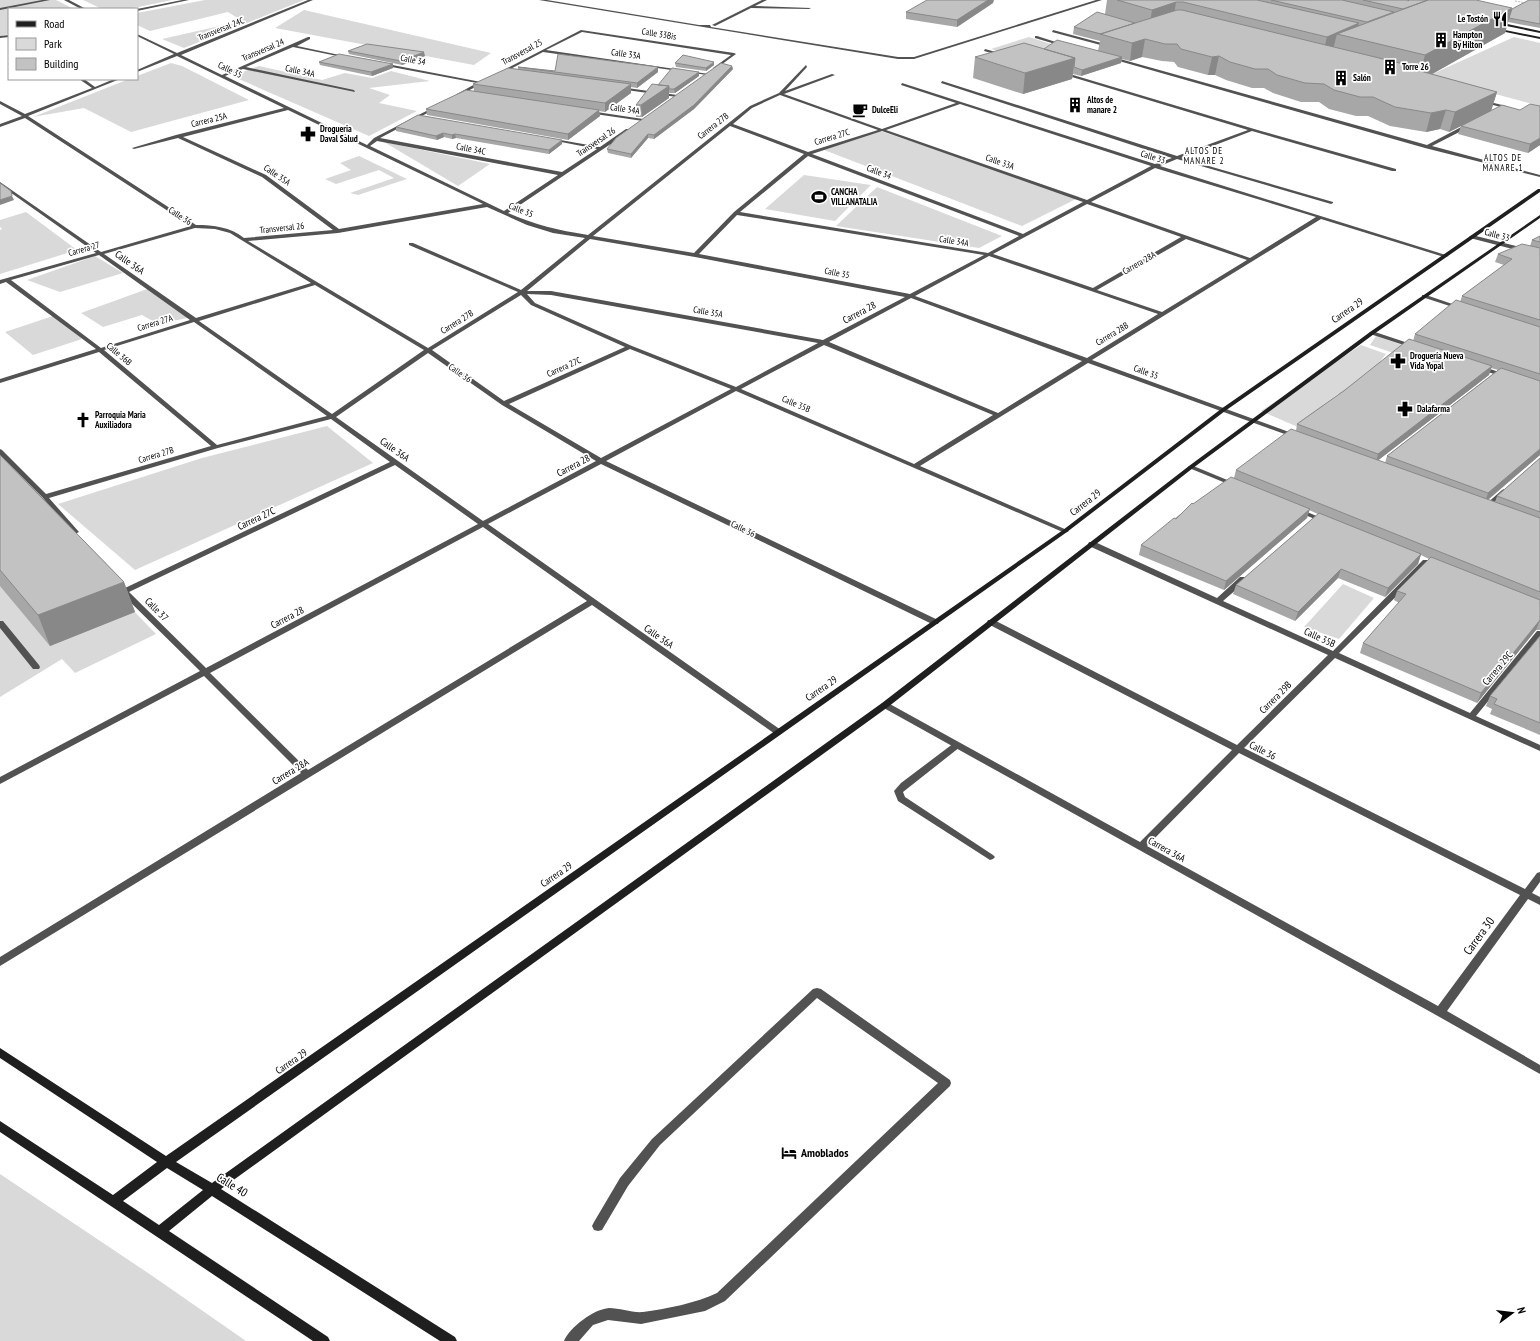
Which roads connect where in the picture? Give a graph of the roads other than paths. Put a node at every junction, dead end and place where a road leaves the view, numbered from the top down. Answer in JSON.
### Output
{"nodes":[{"id":1,"x":48,"y":0,"type":"edge"},
{"id":2,"x":66,"y":0,"type":"edge"},
{"id":3,"x":187,"y":0,"type":"edge"},
{"id":4,"x":311,"y":0,"type":"edge"},
{"id":5,"x":541,"y":0,"type":"edge"},
{"id":6,"x":765,"y":0,"type":"edge"},
{"id":7,"x":1100,"y":0,"type":"edge"},
{"id":8,"x":751,"y":7,"type":"junction"},
{"id":9,"x":82,"y":8,"type":"edge"},
{"id":10,"x":809,"y":8,"type":"dead end"},
{"id":11,"x":0,"y":9,"type":"edge"},
{"id":12,"x":138,"y":10,"type":"edge"},
{"id":13,"x":1490,"y":21,"type":"edge"},
{"id":14,"x":706,"y":27,"type":"junction"},
{"id":15,"x":1488,"y":27,"type":"edge"},
{"id":16,"x":581,"y":31,"type":"joint"},
{"id":17,"x":1053,"y":31,"type":"dead end"},
{"id":18,"x":1540,"y":32,"type":"edge"},
{"id":19,"x":138,"y":35,"type":"edge"},
{"id":20,"x":1036,"y":37,"type":"dead end"},
{"id":21,"x":309,"y":38,"type":"dead end"},
{"id":22,"x":1540,"y":38,"type":"edge"},
{"id":23,"x":1115,"y":44,"type":"edge"},
{"id":24,"x":293,"y":46,"type":"junction"},
{"id":25,"x":1066,"y":46,"type":"edge"},
{"id":26,"x":1108,"y":46,"type":"junction"},
{"id":27,"x":1101,"y":48,"type":"edge"},
{"id":28,"x":542,"y":50,"type":"junction"},
{"id":29,"x":985,"y":50,"type":"dead end"},
{"id":30,"x":179,"y":55,"type":"junction"},
{"id":31,"x":1007,"y":56,"type":"edge"},
{"id":32,"x":1104,"y":56,"type":"edge"},
{"id":33,"x":356,"y":58,"type":"edge"},
{"id":34,"x":380,"y":63,"type":"edge"},
{"id":35,"x":806,"y":66,"type":"dead end"},
{"id":36,"x":243,"y":68,"type":"junction"},
{"id":37,"x":138,"y":72,"type":"edge"},
{"id":38,"x":501,"y":72,"type":"junction"},
{"id":39,"x":1058,"y":72,"type":"edge"},
{"id":40,"x":509,"y":73,"type":"edge"},
{"id":41,"x":707,"y":74,"type":"junction"},
{"id":42,"x":833,"y":75,"type":"dead end"},
{"id":43,"x":223,"y":76,"type":"junction"},
{"id":44,"x":495,"y":76,"type":"edge"},
{"id":45,"x":488,"y":79,"type":"edge"},
{"id":46,"x":701,"y":79,"type":"edge"},
{"id":47,"x":83,"y":80,"type":"edge"},
{"id":48,"x":115,"y":80,"type":"edge"},
{"id":49,"x":482,"y":82,"type":"junction"},
{"id":50,"x":942,"y":82,"type":"dead end"},
{"id":51,"x":902,"y":84,"type":"dead end"},
{"id":52,"x":95,"y":88,"type":"junction"},
{"id":53,"x":616,"y":88,"type":"edge"},
{"id":54,"x":354,"y":91,"type":"dead end"},
{"id":55,"x":683,"y":92,"type":"edge"},
{"id":56,"x":462,"y":93,"type":"junction"},
{"id":57,"x":470,"y":94,"type":"edge"},
{"id":58,"x":780,"y":94,"type":"junction"},
{"id":59,"x":677,"y":96,"type":"junction"},
{"id":60,"x":456,"y":97,"type":"edge"},
{"id":61,"x":671,"y":100,"type":"edge"},
{"id":62,"x":1480,"y":100,"type":"edge"},
{"id":63,"x":0,"y":102,"type":"edge"},
{"id":64,"x":959,"y":102,"type":"junction"},
{"id":65,"x":443,"y":103,"type":"edge"},
{"id":66,"x":289,"y":108,"type":"junction"},
{"id":67,"x":588,"y":112,"type":"edge"},
{"id":68,"x":1497,"y":112,"type":"edge"},
{"id":69,"x":25,"y":116,"type":"junction"},
{"id":70,"x":648,"y":116,"type":"edge"},
{"id":71,"x":418,"y":117,"type":"junction"},
{"id":72,"x":426,"y":118,"type":"edge"},
{"id":73,"x":642,"y":120,"type":"junction"},
{"id":74,"x":1476,"y":122,"type":"edge"},
{"id":75,"x":637,"y":124,"type":"edge"},
{"id":76,"x":729,"y":124,"type":"junction"},
{"id":77,"x":0,"y":126,"type":"edge"},
{"id":78,"x":631,"y":128,"type":"edge"},
{"id":79,"x":882,"y":130,"type":"junction"},
{"id":80,"x":1252,"y":130,"type":"junction"},
{"id":81,"x":178,"y":136,"type":"junction"},
{"id":82,"x":548,"y":138,"type":"edge"},
{"id":83,"x":376,"y":139,"type":"junction"},
{"id":84,"x":367,"y":146,"type":"junction"},
{"id":85,"x":1427,"y":147,"type":"junction"},
{"id":86,"x":134,"y":148,"type":"dead end"},
{"id":87,"x":601,"y":148,"type":"junction"},
{"id":88,"x":807,"y":154,"type":"junction"},
{"id":89,"x":1177,"y":158,"type":"junction"},
{"id":90,"x":1155,"y":166,"type":"junction"},
{"id":91,"x":1394,"y":170,"type":"dead end"},
{"id":92,"x":563,"y":174,"type":"junction"},
{"id":93,"x":1540,"y":176,"type":"edge"},
{"id":94,"x":0,"y":183,"type":"edge"},
{"id":95,"x":1540,"y":190,"type":"edge"},
{"id":96,"x":1086,"y":202,"type":"junction"},
{"id":97,"x":1331,"y":203,"type":"dead end"},
{"id":98,"x":488,"y":205,"type":"junction"},
{"id":99,"x":504,"y":213,"type":"junction"},
{"id":100,"x":736,"y":213,"type":"junction"},
{"id":101,"x":1540,"y":216,"type":"edge"},
{"id":102,"x":1319,"y":218,"type":"junction"},
{"id":103,"x":195,"y":226,"type":"junction"},
{"id":104,"x":338,"y":231,"type":"junction"},
{"id":105,"x":1023,"y":236,"type":"junction"},
{"id":106,"x":590,"y":237,"type":"junction"},
{"id":107,"x":1185,"y":237,"type":"junction"},
{"id":108,"x":1472,"y":237,"type":"junction"},
{"id":109,"x":243,"y":240,"type":"junction"},
{"id":110,"x":1498,"y":243,"type":"junction"},
{"id":111,"x":410,"y":244,"type":"dead end"},
{"id":112,"x":100,"y":253,"type":"junction"},
{"id":113,"x":988,"y":254,"type":"junction"},
{"id":114,"x":1540,"y":254,"type":"edge"},
{"id":115,"x":695,"y":255,"type":"junction"},
{"id":116,"x":1446,"y":256,"type":"junction"},
{"id":117,"x":1250,"y":260,"type":"junction"},
{"id":118,"x":7,"y":280,"type":"junction"},
{"id":119,"x":0,"y":282,"type":"edge"},
{"id":120,"x":315,"y":283,"type":"junction"},
{"id":121,"x":1094,"y":290,"type":"junction"},
{"id":122,"x":522,"y":292,"type":"junction"},
{"id":123,"x":910,"y":296,"type":"junction"},
{"id":124,"x":1424,"y":296,"type":"junction"},
{"id":125,"x":1469,"y":310,"type":"edge"},
{"id":126,"x":1163,"y":314,"type":"junction"},
{"id":127,"x":195,"y":320,"type":"junction"},
{"id":128,"x":1372,"y":333,"type":"junction"},
{"id":129,"x":823,"y":342,"type":"junction"},
{"id":130,"x":630,"y":347,"type":"junction"},
{"id":131,"x":1423,"y":349,"type":"edge"},
{"id":132,"x":99,"y":350,"type":"junction"},
{"id":133,"x":428,"y":350,"type":"junction"},
{"id":134,"x":1087,"y":360,"type":"junction"},
{"id":135,"x":1475,"y":366,"type":"edge"},
{"id":136,"x":1497,"y":373,"type":"junction"},
{"id":137,"x":1512,"y":377,"type":"edge"},
{"id":138,"x":1491,"y":378,"type":"edge"},
{"id":139,"x":0,"y":381,"type":"edge"},
{"id":140,"x":736,"y":389,"type":"junction"},
{"id":141,"x":504,"y":404,"type":"junction"},
{"id":142,"x":1223,"y":410,"type":"junction"},
{"id":143,"x":998,"y":415,"type":"junction"},
{"id":144,"x":332,"y":417,"type":"junction"},
{"id":145,"x":1253,"y":421,"type":"junction"},
{"id":146,"x":1304,"y":440,"type":"edge"},
{"id":147,"x":216,"y":446,"type":"junction"},
{"id":148,"x":0,"y":451,"type":"edge"},
{"id":149,"x":601,"y":461,"type":"junction"},
{"id":150,"x":395,"y":462,"type":"junction"},
{"id":151,"x":915,"y":466,"type":"junction"},
{"id":152,"x":1192,"y":467,"type":"junction"},
{"id":153,"x":1510,"y":485,"type":"edge"},
{"id":154,"x":1242,"y":488,"type":"edge"},
{"id":155,"x":45,"y":497,"type":"junction"},
{"id":156,"x":1480,"y":504,"type":"edge"},
{"id":157,"x":1293,"y":508,"type":"edge"},
{"id":158,"x":1330,"y":523,"type":"edge"},
{"id":159,"x":483,"y":524,"type":"junction"},
{"id":160,"x":1065,"y":531,"type":"junction"},
{"id":161,"x":80,"y":538,"type":"edge"},
{"id":162,"x":1092,"y":544,"type":"junction"},
{"id":163,"x":1426,"y":562,"type":"edge"},
{"id":164,"x":1252,"y":572,"type":"edge"},
{"id":165,"x":115,"y":580,"type":"edge"},
{"id":166,"x":124,"y":591,"type":"junction"},
{"id":167,"x":593,"y":601,"type":"junction"},
{"id":168,"x":1218,"y":601,"type":"junction"},
{"id":169,"x":935,"y":622,"type":"junction"},
{"id":170,"x":991,"y":622,"type":"junction"},
{"id":171,"x":0,"y":623,"type":"edge"},
{"id":172,"x":1540,"y":633,"type":"edge"},
{"id":173,"x":1333,"y":654,"type":"junction"},
{"id":174,"x":36,"y":667,"type":"dead end"},
{"id":175,"x":205,"y":672,"type":"junction"},
{"id":176,"x":885,"y":705,"type":"junction"},
{"id":177,"x":1471,"y":717,"type":"junction"},
{"id":178,"x":778,"y":732,"type":"junction"},
{"id":179,"x":957,"y":746,"type":"junction"},
{"id":180,"x":1540,"y":748,"type":"edge"},
{"id":181,"x":1238,"y":749,"type":"junction"},
{"id":182,"x":307,"y":774,"type":"junction"},
{"id":183,"x":0,"y":781,"type":"edge"},
{"id":184,"x":1140,"y":847,"type":"junction"},
{"id":185,"x":990,"y":857,"type":"dead end"},
{"id":186,"x":1540,"y":875,"type":"edge"},
{"id":187,"x":1526,"y":894,"type":"junction"},
{"id":188,"x":1540,"y":901,"type":"edge"},
{"id":189,"x":0,"y":962,"type":"edge"},
{"id":190,"x":1440,"y":1012,"type":"junction"},
{"id":191,"x":0,"y":1052,"type":"edge"},
{"id":192,"x":1540,"y":1070,"type":"edge"},
{"id":193,"x":0,"y":1126,"type":"edge"},
{"id":194,"x":166,"y":1162,"type":"junction"},
{"id":195,"x":212,"y":1189,"type":"junction"},
{"id":196,"x":113,"y":1202,"type":"junction"},
{"id":197,"x":598,"y":1226,"type":"dead end"},
{"id":198,"x":159,"y":1232,"type":"junction"},
{"id":199,"x":324,"y":1341,"type":"edge"},
{"id":200,"x":451,"y":1341,"type":"edge"},
{"id":201,"x":570,"y":1341,"type":"edge"}],
"edges":[{"from":1,"to":11,"type":"street"},
{"from":2,"to":9,"type":"street"},
{"from":3,"to":12,"type":"street"},
{"from":4,"to":30,"type":"street","name":"Transversal 24C"},
{"from":5,"to":14,"type":"street"},
{"from":6,"to":8,"type":"street"},
{"from":7,"to":14,"type":"street"},
{"from":8,"to":10,"type":"street"},
{"from":8,"to":14,"type":"street"},
{"from":13,"to":18,"type":"main road"},
{"from":15,"to":22,"type":"main road"},
{"from":16,"to":28,"type":"street","name":"Transversal 25"},
{"from":16,"to":41,"type":"street","name":"Calle 33Bis"},
{"from":17,"to":26,"type":"street"},
{"from":19,"to":30,"type":"street","name":"Calle 35"},
{"from":20,"to":25,"type":"street"},
{"from":21,"to":24,"type":"street","name":"Transversal 24"},
{"from":23,"to":26,"type":"street"},
{"from":24,"to":33,"type":"street"},
{"from":24,"to":36,"type":"street","name":"Transversal 24"},
{"from":26,"to":27,"type":"street"},
{"from":28,"to":38,"type":"street","name":"Transversal 25"},
{"from":28,"to":41,"type":"street","name":"Calle 33A"},
{"from":29,"to":31,"type":"street"},
{"from":30,"to":37,"type":"street","name":"Transversal 24C"},
{"from":30,"to":43,"type":"street","name":"Calle 35"},
{"from":32,"to":85,"type":"street"},
{"from":34,"to":49,"type":"street","name":"Calle 34"},
{"from":35,"to":58,"type":"street"},
{"from":36,"to":43,"type":"street","name":"Transversal 24"},
{"from":36,"to":54,"type":"street","name":"Calle 34A"},
{"from":38,"to":40,"type":"street"},
{"from":38,"to":44,"type":"street","name":"Transversal 25"},
{"from":39,"to":80,"type":"street"},
{"from":41,"to":46,"type":"street"},
{"from":42,"to":58,"type":"street","name":"Carrera 27B"},
{"from":43,"to":66,"type":"street","name":"Calle 35"},
{"from":45,"to":49,"type":"street"},
{"from":47,"to":52,"type":"street"},
{"from":48,"to":52,"type":"street"},
{"from":49,"to":56,"type":"street"},
{"from":50,"to":89,"type":"street"},
{"from":51,"to":64,"type":"street","name":"Calle 33"},
{"from":52,"to":69,"type":"street"},
{"from":53,"to":59,"type":"street"},
{"from":55,"to":59,"type":"street"},
{"from":56,"to":57,"type":"street"},
{"from":56,"to":60,"type":"street"},
{"from":58,"to":76,"type":"street","name":"Carrera 27B"},
{"from":58,"to":79,"type":"street","name":"Calle 33A"},
{"from":59,"to":61,"type":"street"},
{"from":62,"to":68,"type":"street"},
{"from":63,"to":69,"type":"street","name":"Calle 36"},
{"from":64,"to":79,"type":"street","name":"Carrera 27C"},
{"from":64,"to":90,"type":"street","name":"Calle 33"},
{"from":65,"to":71,"type":"street"},
{"from":66,"to":81,"type":"street","name":"Carrera 25A"},
{"from":66,"to":84,"type":"street","name":"Calle 35"},
{"from":67,"to":73,"type":"street","name":"Calle 34A"},
{"from":69,"to":77,"type":"street"},
{"from":69,"to":103,"type":"street","name":"Calle 36"},
{"from":70,"to":73,"type":"street"},
{"from":71,"to":72,"type":"street"},
{"from":71,"to":83,"type":"street"},
{"from":73,"to":75,"type":"street"},
{"from":74,"to":85,"type":"street"},
{"from":76,"to":88,"type":"street","name":"Calle 34"},
{"from":76,"to":106,"type":"street","name":"Carrera 27B"},
{"from":78,"to":87,"type":"street","name":"Transversal 26"},
{"from":79,"to":88,"type":"street","name":"Carrera 27C"},
{"from":79,"to":96,"type":"street","name":"Calle 33A"},
{"from":80,"to":89,"type":"street","name":"Carrera 28"},
{"from":80,"to":91,"type":"street"},
{"from":81,"to":86,"type":"street","name":"Carrera 25A"},
{"from":81,"to":104,"type":"street","name":"Calle 35A"},
{"from":82,"to":87,"type":"street"},
{"from":83,"to":84,"type":"street"},
{"from":83,"to":92,"type":"street","name":"Calle 34C"},
{"from":84,"to":98,"type":"street","name":"Calle 35"},
{"from":85,"to":93,"type":"street"},
{"from":87,"to":92,"type":"street","name":"Transversal 26"},
{"from":88,"to":100,"type":"street","name":"Carrera 27C"},
{"from":88,"to":105,"type":"street","name":"Calle 34"},
{"from":89,"to":90,"type":"street","name":"Carrera 28"},
{"from":89,"to":97,"type":"street"},
{"from":90,"to":96,"type":"street","name":"Carrera 28"},
{"from":90,"to":102,"type":"street","name":"Calle 33"},
{"from":92,"to":99,"type":"street","name":"Transversal 26"},
{"from":94,"to":112,"type":"street","name":"Calle 36A"},
{"from":95,"to":108,"type":"main road","name":"Carrera 29"},
{"from":96,"to":105,"type":"street","name":"Carrera 28"},
{"from":96,"to":107,"type":"street","name":"Calle 33A"},
{"from":98,"to":99,"type":"street","name":"Calle 35"},
{"from":98,"to":104,"type":"street","name":"Transversal 26"},
{"from":99,"to":106,"type":"street","name":"Calle 35"},
{"from":100,"to":113,"type":"street","name":"Calle 34A"},
{"from":100,"to":115,"type":"street","name":"Carrera 27C"},
{"from":101,"to":110,"type":"main road"},
{"from":102,"to":116,"type":"street","name":"Calle 33"},
{"from":102,"to":117,"type":"street","name":"Carrera 28B"},
{"from":103,"to":109,"type":"street","name":"Calle 36"},
{"from":103,"to":112,"type":"street","name":"Carrera 27"},
{"from":104,"to":109,"type":"street","name":"Transversal 26"},
{"from":105,"to":113,"type":"street","name":"Carrera 28"},
{"from":106,"to":115,"type":"street","name":"Calle 35"},
{"from":106,"to":122,"type":"street","name":"Carrera 27B"},
{"from":107,"to":117,"type":"street","name":"Calle 33A"},
{"from":107,"to":121,"type":"street","name":"Carrera 28A"},
{"from":108,"to":110,"type":"street","name":"Calle 33"},
{"from":108,"to":116,"type":"main road","name":"Carrera 29"},
{"from":109,"to":120,"type":"street","name":"Calle 36"},
{"from":110,"to":114,"type":"street","name":"Calle 33"},
{"from":110,"to":124,"type":"main road"},
{"from":111,"to":122,"type":"street","name":"Calle 35A"},
{"from":112,"to":118,"type":"street","name":"Carrera 27"},
{"from":112,"to":127,"type":"street","name":"Calle 36A"},
{"from":113,"to":121,"type":"street","name":"Calle 34A"},
{"from":113,"to":123,"type":"street","name":"Carrera 28"},
{"from":115,"to":123,"type":"street","name":"Calle 35"},
{"from":116,"to":142,"type":"main road","name":"Carrera 29"},
{"from":117,"to":126,"type":"street","name":"Carrera 28B"},
{"from":118,"to":119,"type":"street","name":"Carrera 27"},
{"from":118,"to":132,"type":"street","name":"Calle 36B"},
{"from":120,"to":127,"type":"street","name":"Carrera 27A"},
{"from":120,"to":133,"type":"street","name":"Calle 36"},
{"from":121,"to":126,"type":"street","name":"Calle 34A"},
{"from":122,"to":129,"type":"street","name":"Calle 35A"},
{"from":122,"to":130,"type":"street","name":"Calle 35B"},
{"from":122,"to":133,"type":"street","name":"Carrera 27B"},
{"from":123,"to":129,"type":"street","name":"Carrera 28"},
{"from":123,"to":134,"type":"street","name":"Calle 35"},
{"from":124,"to":125,"type":"street"},
{"from":124,"to":128,"type":"main road"},
{"from":126,"to":134,"type":"street","name":"Carrera 28B"},
{"from":127,"to":132,"type":"street","name":"Carrera 27A"},
{"from":127,"to":144,"type":"street","name":"Calle 36A"},
{"from":128,"to":131,"type":"street"},
{"from":128,"to":145,"type":"main road"},
{"from":129,"to":140,"type":"street","name":"Carrera 28"},
{"from":129,"to":143,"type":"street","name":"Calle 35A"},
{"from":130,"to":140,"type":"street","name":"Calle 35B"},
{"from":130,"to":141,"type":"street","name":"Carrera 27C"},
{"from":132,"to":139,"type":"street","name":"Carrera 27A"},
{"from":132,"to":147,"type":"street","name":"Calle 36B"},
{"from":133,"to":141,"type":"street","name":"Calle 36"},
{"from":133,"to":144,"type":"street","name":"Carrera 27B"},
{"from":134,"to":142,"type":"street","name":"Calle 35"},
{"from":134,"to":143,"type":"street","name":"Carrera 28B"},
{"from":135,"to":136,"type":"street"},
{"from":136,"to":137,"type":"street"},
{"from":136,"to":138,"type":"street"},
{"from":140,"to":149,"type":"street","name":"Carrera 28"},
{"from":140,"to":151,"type":"street","name":"Calle 35B"},
{"from":141,"to":149,"type":"street","name":"Calle 36"},
{"from":142,"to":145,"type":"street","name":"Calle 35"},
{"from":142,"to":160,"type":"main road","name":"Carrera 29"},
{"from":143,"to":151,"type":"street","name":"Carrera 28B"},
{"from":144,"to":147,"type":"street","name":"Carrera 27B"},
{"from":144,"to":150,"type":"street","name":"Calle 36A"},
{"from":145,"to":146,"type":"street","name":"Calle 35"},
{"from":145,"to":152,"type":"main road"},
{"from":147,"to":155,"type":"street","name":"Carrera 27B"},
{"from":148,"to":155,"type":"street"},
{"from":149,"to":159,"type":"street","name":"Carrera 28"},
{"from":149,"to":169,"type":"street","name":"Calle 36"},
{"from":150,"to":159,"type":"street","name":"Calle 36A"},
{"from":150,"to":166,"type":"street","name":"Carrera 27C"},
{"from":151,"to":160,"type":"street","name":"Calle 35B"},
{"from":152,"to":154,"type":"street"},
{"from":152,"to":162,"type":"main road"},
{"from":153,"to":156,"type":"street"},
{"from":155,"to":161,"type":"street"},
{"from":157,"to":158,"type":"street"},
{"from":159,"to":167,"type":"street","name":"Calle 36A"},
{"from":159,"to":175,"type":"street","name":"Carrera 28"},
{"from":160,"to":169,"type":"main road","name":"Carrera 29"},
{"from":162,"to":168,"type":"street","name":"Calle 35B"},
{"from":162,"to":170,"type":"main road"},
{"from":163,"to":173,"type":"street","name":"Carrera 29B"},
{"from":164,"to":168,"type":"street"},
{"from":165,"to":166,"type":"street","name":"Calle 37"},
{"from":166,"to":175,"type":"street","name":"Calle 37"},
{"from":167,"to":178,"type":"street","name":"Calle 36A"},
{"from":167,"to":182,"type":"street","name":"Carrera 28A"},
{"from":168,"to":173,"type":"street","name":"Calle 35B"},
{"from":169,"to":178,"type":"main road","name":"Carrera 29"},
{"from":170,"to":176,"type":"main road"},
{"from":170,"to":181,"type":"street","name":"Calle 36"},
{"from":171,"to":174,"type":"street"},
{"from":172,"to":177,"type":"street","name":"Carrera 29C"},
{"from":173,"to":177,"type":"street","name":"Calle 35B"},
{"from":173,"to":181,"type":"street","name":"Carrera 29B"},
{"from":175,"to":182,"type":"street","name":"Calle 37"},
{"from":175,"to":183,"type":"street","name":"Carrera 28"},
{"from":176,"to":179,"type":"street","name":"Carrera 36A"},
{"from":176,"to":195,"type":"main road"},
{"from":177,"to":180,"type":"street","name":"Calle 35B"},
{"from":178,"to":194,"type":"main road","name":"Carrera 29"},
{"from":179,"to":184,"type":"street","name":"Carrera 36A"},
{"from":179,"to":185,"type":"street"},
{"from":181,"to":184,"type":"street","name":"Carrera 29B"},
{"from":181,"to":187,"type":"street","name":"Calle 36"},
{"from":182,"to":189,"type":"street","name":"Carrera 28A"},
{"from":184,"to":190,"type":"street","name":"Carrera 36A"},
{"from":186,"to":187,"type":"street","name":"Carrera 30"},
{"from":187,"to":188,"type":"street","name":"Calle 36"},
{"from":187,"to":190,"type":"street","name":"Carrera 30"},
{"from":190,"to":192,"type":"street","name":"Carrera 36A"},
{"from":191,"to":194,"type":"main road","name":"Calle 40"},
{"from":193,"to":196,"type":"main road"},
{"from":194,"to":195,"type":"main road","name":"Calle 40"},
{"from":194,"to":196,"type":"main road","name":"Carrera 29"},
{"from":195,"to":198,"type":"main road"},
{"from":195,"to":200,"type":"main road","name":"Calle 40"},
{"from":196,"to":198,"type":"main road"},
{"from":197,"to":201,"type":"street"},
{"from":198,"to":199,"type":"main road"}]}
